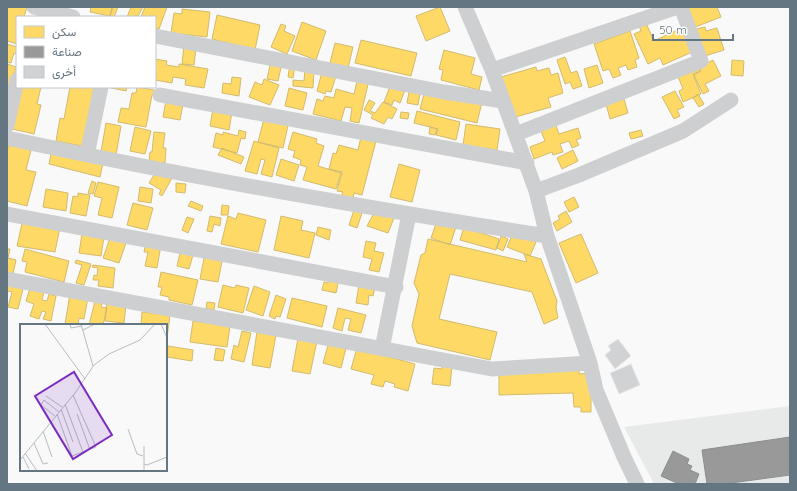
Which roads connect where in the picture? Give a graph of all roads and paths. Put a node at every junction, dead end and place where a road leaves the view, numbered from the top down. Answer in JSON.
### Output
{"nodes":[{"id":1,"x":34,"y":7,"type":"edge"},
{"id":2,"x":465,"y":7,"type":"edge"},
{"id":3,"x":679,"y":7,"type":"edge"},
{"id":4,"x":69,"y":16,"type":"edge"},
{"id":5,"x":156,"y":36,"type":"edge"},
{"id":6,"x":492,"y":70,"type":"junction"},
{"id":7,"x":16,"y":85,"type":"edge"},
{"id":8,"x":101,"y":88,"type":"edge"},
{"id":9,"x":160,"y":95,"type":"dead end"},
{"id":10,"x":731,"y":100,"type":"dead end"},
{"id":11,"x":503,"y":101,"type":"junction"},
{"id":12,"x":7,"y":126,"type":"edge"},
{"id":13,"x":516,"y":134,"type":"junction"},
{"id":14,"x":7,"y":138,"type":"edge"},
{"id":15,"x":87,"y":155,"type":"junction"},
{"id":16,"x":526,"y":163,"type":"junction"},
{"id":17,"x":536,"y":191,"type":"junction"},
{"id":18,"x":7,"y":214,"type":"edge"},
{"id":19,"x":409,"y":214,"type":"junction"},
{"id":20,"x":547,"y":236,"type":"junction"},
{"id":21,"x":7,"y":279,"type":"edge"},
{"id":22,"x":396,"y":286,"type":"junction"},
{"id":23,"x":382,"y":348,"type":"junction"},
{"id":24,"x":590,"y":363,"type":"junction"},
{"id":25,"x":637,"y":484,"type":"edge"}],
"edges":[{"from":1,"to":4,"type":"street"},
{"from":2,"to":6,"type":"street"},
{"from":3,"to":6,"type":"street"},
{"from":3,"to":13,"type":"street"},
{"from":5,"to":11,"type":"street"},
{"from":6,"to":11,"type":"street"},
{"from":7,"to":12,"type":"street"},
{"from":8,"to":15,"type":"street"},
{"from":9,"to":16,"type":"street"},
{"from":10,"to":17,"type":"street"},
{"from":11,"to":13,"type":"street"},
{"from":13,"to":16,"type":"street"},
{"from":14,"to":15,"type":"street"},
{"from":15,"to":19,"type":"street"},
{"from":16,"to":17,"type":"street"},
{"from":17,"to":20,"type":"street"},
{"from":18,"to":22,"type":"street"},
{"from":19,"to":20,"type":"street"},
{"from":19,"to":22,"type":"street"},
{"from":20,"to":24,"type":"street"},
{"from":21,"to":23,"type":"street"},
{"from":22,"to":23,"type":"street"},
{"from":23,"to":24,"type":"street"},
{"from":24,"to":25,"type":"street"}]}
